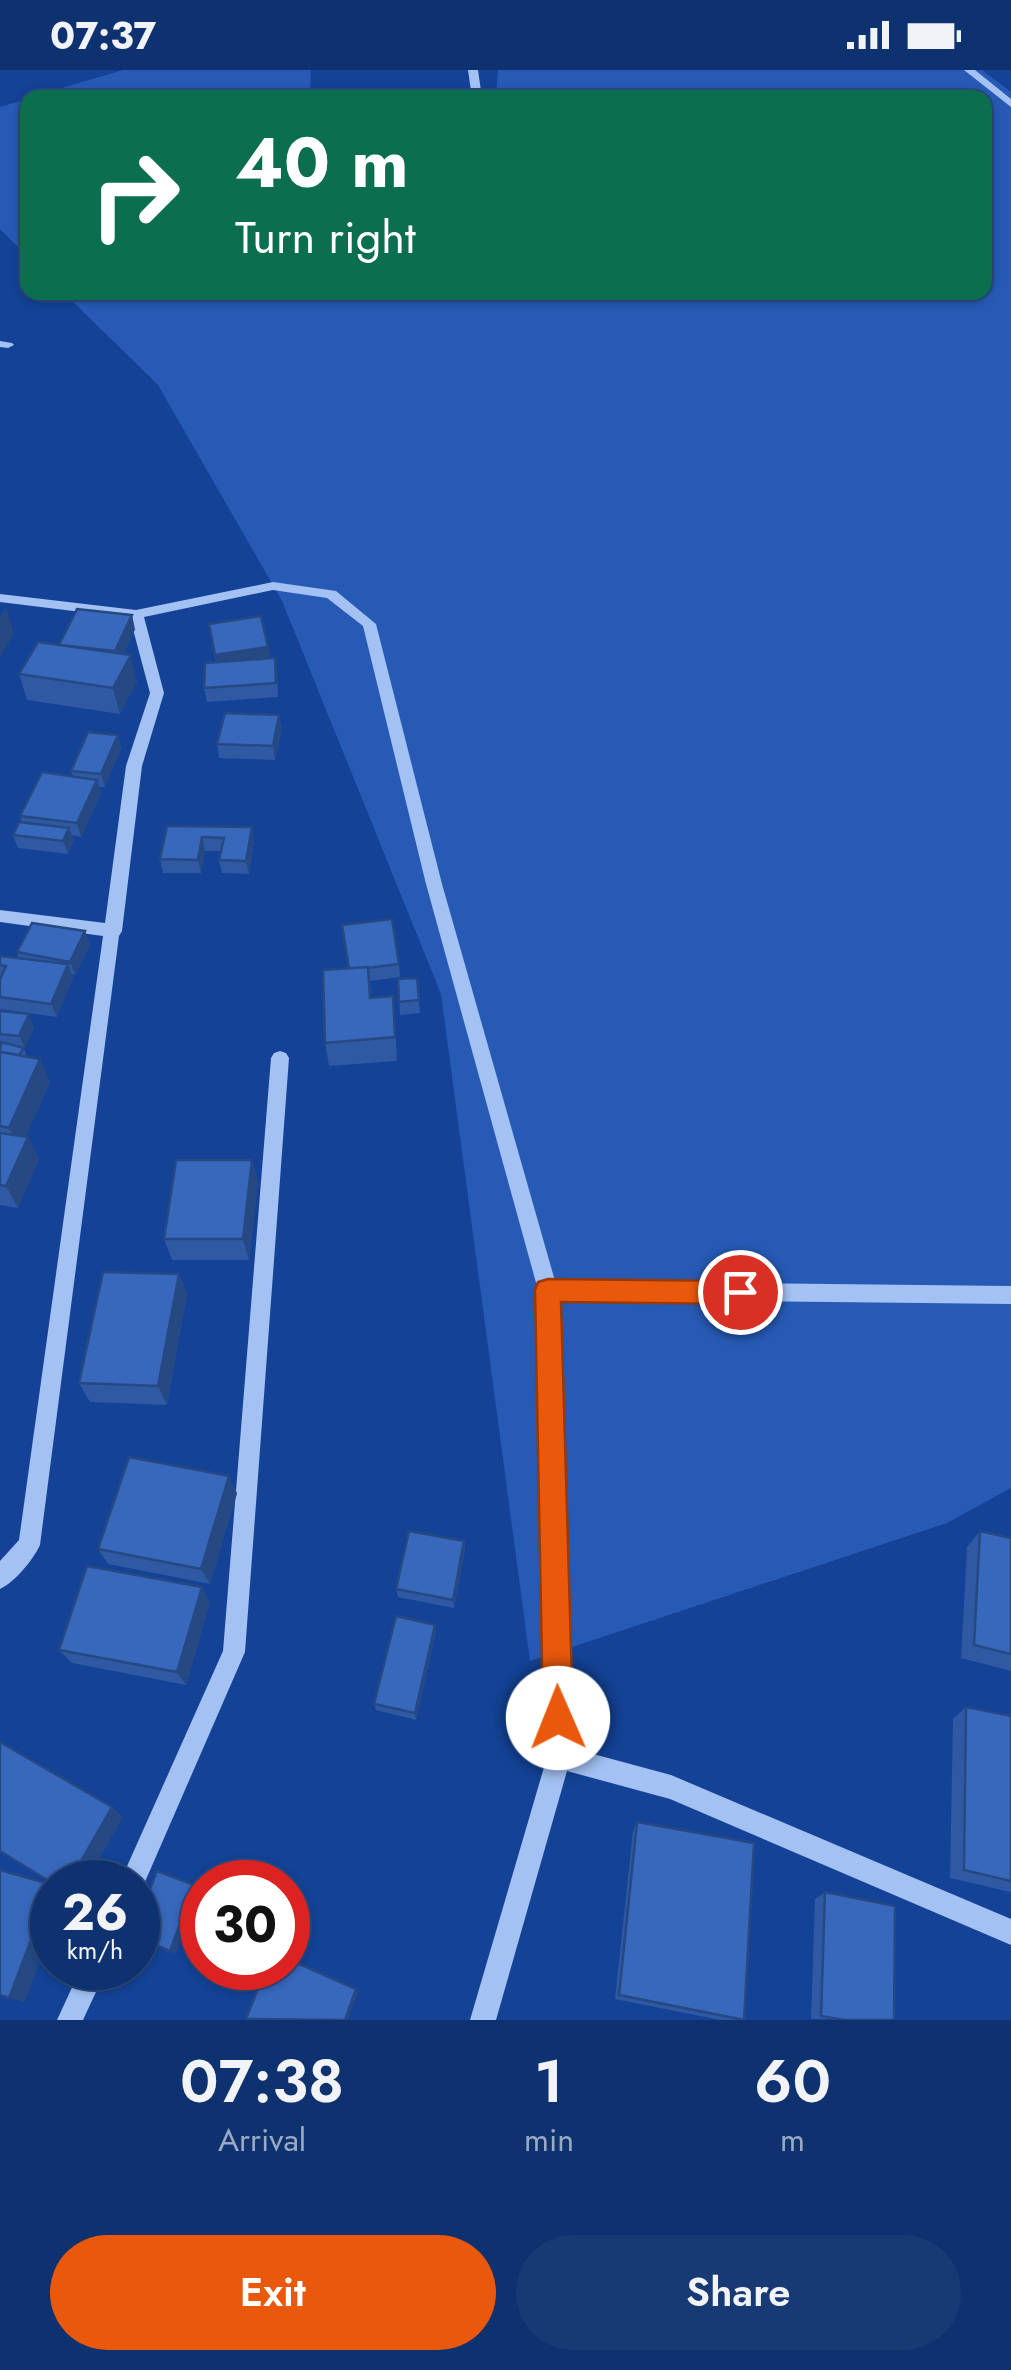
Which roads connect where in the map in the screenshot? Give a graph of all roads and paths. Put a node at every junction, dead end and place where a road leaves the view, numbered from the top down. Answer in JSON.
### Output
{"nodes":[{"id":1,"x":969,"y":70,"type":"edge"},
{"id":2,"x":1011,"y":104,"type":"edge"},
{"id":3,"x":0,"y":598,"type":"edge"},
{"id":4,"x":136,"y":614,"type":"junction"},
{"id":5,"x":0,"y":916,"type":"edge"},
{"id":6,"x":114,"y":931,"type":"junction"},
{"id":7,"x":280,"y":1058,"type":"dead end"},
{"id":8,"x":548,"y":1290,"type":"junction"},
{"id":9,"x":1011,"y":1296,"type":"edge"},
{"id":10,"x":0,"y":1578,"type":"edge"},
{"id":11,"x":559,"y":1757,"type":"junction"},
{"id":12,"x":142,"y":1860,"type":"edge"},
{"id":13,"x":1011,"y":1932,"type":"edge"},
{"id":14,"x":84,"y":1990,"type":"edge"},
{"id":15,"x":70,"y":2020,"type":"edge"},
{"id":16,"x":483,"y":2020,"type":"edge"}],
"edges":[{"from":1,"to":2,"type":"street"},
{"from":3,"to":4,"type":"street"},
{"from":4,"to":6,"type":"street"},
{"from":4,"to":8,"type":"street"},
{"from":5,"to":6,"type":"street"},
{"from":6,"to":10,"type":"street"},
{"from":7,"to":12,"type":"street"},
{"from":8,"to":9,"type":"street"},
{"from":8,"to":11,"type":"street"},
{"from":11,"to":13,"type":"street"},
{"from":11,"to":16,"type":"street"},
{"from":14,"to":15,"type":"street"}]}
